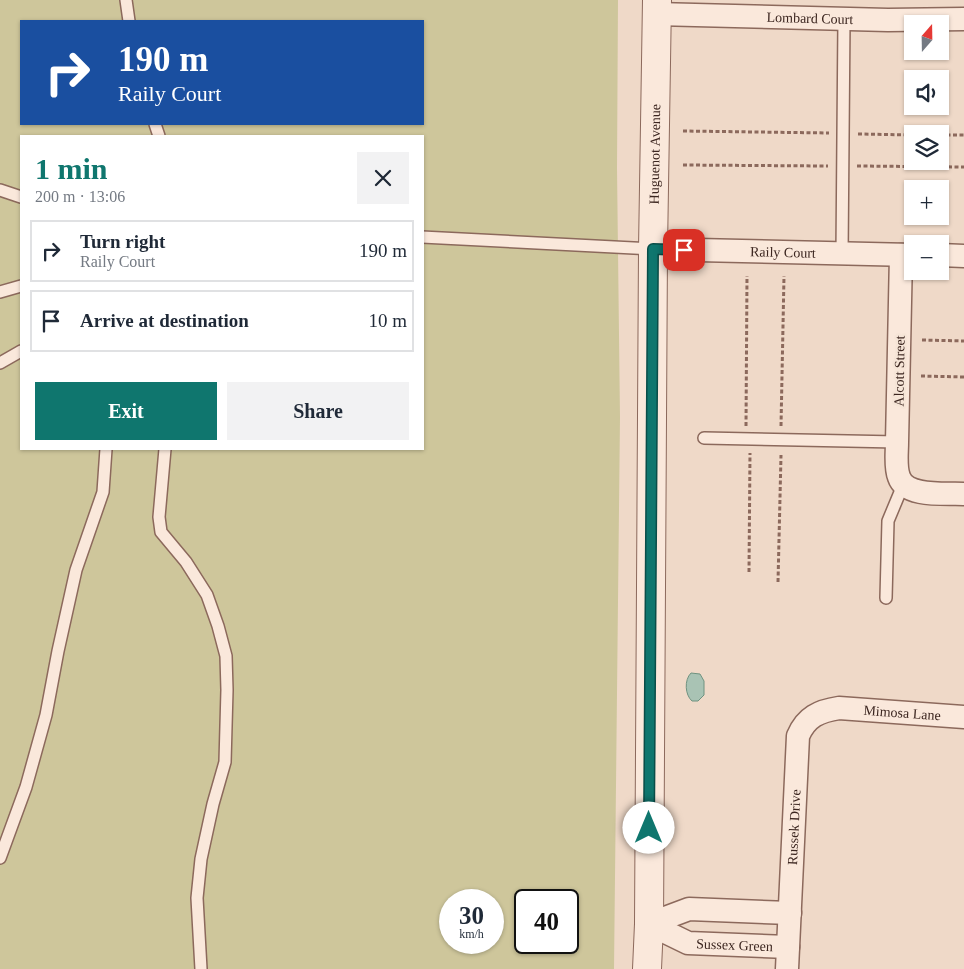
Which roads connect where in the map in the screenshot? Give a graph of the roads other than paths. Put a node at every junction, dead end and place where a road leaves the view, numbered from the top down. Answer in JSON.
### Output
{"nodes":[{"id":1,"x":126,"y":0,"type":"edge"},
{"id":2,"x":656,"y":7,"type":"edge"},
{"id":3,"x":888,"y":10,"type":"edge"},
{"id":4,"x":844,"y":19,"type":"junction"},
{"id":5,"x":964,"y":19,"type":"edge"},
{"id":6,"x":130,"y":20,"type":"edge"},
{"id":7,"x":0,"y":190,"type":"edge"},
{"id":8,"x":20,"y":197,"type":"edge"},
{"id":9,"x":424,"y":237,"type":"edge"},
{"id":10,"x":653,"y":249,"type":"junction"},
{"id":11,"x":842,"y":254,"type":"junction"},
{"id":12,"x":904,"y":255,"type":"edge"},
{"id":13,"x":949,"y":255,"type":"edge"},
{"id":14,"x":964,"y":256,"type":"edge"},
{"id":15,"x":906,"y":280,"type":"edge"},
{"id":16,"x":20,"y":286,"type":"edge"},
{"id":17,"x":0,"y":292,"type":"edge"},
{"id":18,"x":20,"y":352,"type":"edge"},
{"id":19,"x":0,"y":363,"type":"edge"},
{"id":20,"x":704,"y":438,"type":"dead end"},
{"id":21,"x":897,"y":442,"type":"junction"},
{"id":22,"x":106,"y":450,"type":"edge"},
{"id":23,"x":166,"y":450,"type":"edge"},
{"id":24,"x":903,"y":485,"type":"junction"},
{"id":25,"x":964,"y":494,"type":"edge"},
{"id":26,"x":886,"y":598,"type":"dead end"},
{"id":27,"x":839,"y":708,"type":"joint"},
{"id":28,"x":964,"y":717,"type":"edge"},
{"id":29,"x":0,"y":858,"type":"edge"},
{"id":30,"x":790,"y":913,"type":"junction"},
{"id":31,"x":649,"y":924,"type":"junction"},
{"id":32,"x":788,"y":958,"type":"edge"},
{"id":33,"x":201,"y":969,"type":"edge"},
{"id":34,"x":647,"y":969,"type":"edge"}],
"edges":[{"from":1,"to":6,"type":"lane"},
{"from":2,"to":4,"type":"street","name":"Lombard Court"},
{"from":2,"to":10,"type":"street","name":"Huguenot Avenue"},
{"from":3,"to":4,"type":"street","name":"Lombard Court"},
{"from":3,"to":5,"type":"street","name":"Lombard Court"},
{"from":4,"to":11,"type":"lane"},
{"from":7,"to":8,"type":"lane"},
{"from":9,"to":10,"type":"lane"},
{"from":10,"to":11,"type":"street","name":"Raily Court"},
{"from":10,"to":31,"type":"street","name":"Huguenot Avenue"},
{"from":11,"to":12,"type":"street","name":"Raily Court"},
{"from":13,"to":14,"type":"street"},
{"from":15,"to":21,"type":"street","name":"Alcott Street"},
{"from":16,"to":17,"type":"lane"},
{"from":18,"to":19,"type":"lane"},
{"from":20,"to":21,"type":"lane"},
{"from":21,"to":24,"type":"street","name":"Alcott Street"},
{"from":22,"to":29,"type":"lane"},
{"from":23,"to":33,"type":"lane"},
{"from":24,"to":25,"type":"street"},
{"from":24,"to":26,"type":"lane"},
{"from":27,"to":28,"type":"street","name":"Mimosa Lane"},
{"from":27,"to":30,"type":"street","name":"Russek Drive"},
{"from":30,"to":31,"type":"street"},
{"from":30,"to":32,"type":"street","name":"Russek Drive"},
{"from":31,"to":32,"type":"street","name":"Sussex Green"},
{"from":31,"to":34,"type":"street","name":"Huguenot Avenue"}]}
